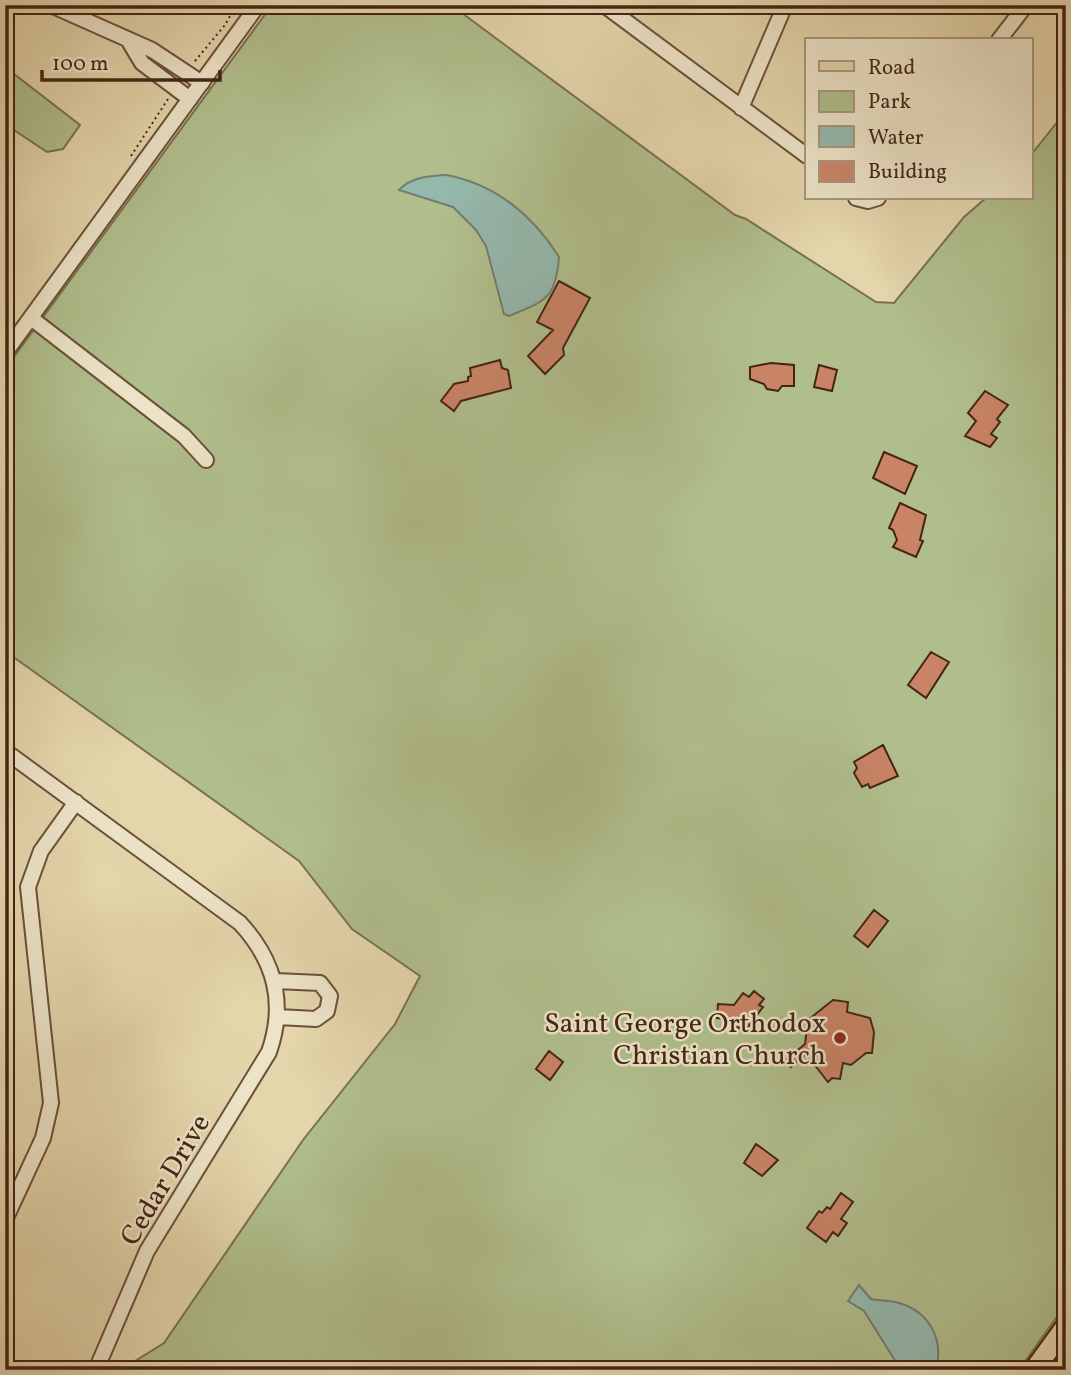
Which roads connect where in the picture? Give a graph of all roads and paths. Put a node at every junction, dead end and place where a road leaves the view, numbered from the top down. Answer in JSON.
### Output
{"nodes":[{"id":1,"x":51,"y":5,"type":"edge"},
{"id":2,"x":258,"y":5,"type":"edge"},
{"id":3,"x":604,"y":5,"type":"edge"},
{"id":4,"x":785,"y":5,"type":"edge"},
{"id":5,"x":1027,"y":5,"type":"edge"},
{"id":6,"x":1001,"y":38,"type":"edge"},
{"id":7,"x":130,"y":43,"type":"junction"},
{"id":8,"x":202,"y":83,"type":"junction"},
{"id":9,"x":190,"y":99,"type":"junction"},
{"id":10,"x":741,"y":108,"type":"junction"},
{"id":11,"x":805,"y":155,"type":"edge"},
{"id":12,"x":31,"y":318,"type":"junction"},
{"id":13,"x":5,"y":353,"type":"edge"},
{"id":14,"x":206,"y":460,"type":"dead end"},
{"id":15,"x":5,"y":751,"type":"edge"},
{"id":16,"x":76,"y":802,"type":"junction"},
{"id":17,"x":276,"y":981,"type":"junction"},
{"id":18,"x":278,"y":1017,"type":"junction"},
{"id":19,"x":5,"y":1220,"type":"edge"},
{"id":20,"x":1066,"y":1326,"type":"edge"},
{"id":21,"x":1066,"y":1364,"type":"edge"},
{"id":22,"x":96,"y":1370,"type":"edge"},
{"id":23,"x":1034,"y":1370,"type":"edge"},
{"id":24,"x":1062,"y":1370,"type":"edge"}],
"edges":[{"from":1,"to":7,"type":"street"},
{"from":2,"to":8,"type":"street"},
{"from":3,"to":10,"type":"street"},
{"from":4,"to":10,"type":"street"},
{"from":5,"to":6,"type":"street"},
{"from":7,"to":8,"type":"street"},
{"from":7,"to":9,"type":"street"},
{"from":8,"to":9,"type":"street"},
{"from":9,"to":12,"type":"street"},
{"from":10,"to":11,"type":"street"},
{"from":12,"to":13,"type":"street"},
{"from":12,"to":14,"type":"street"},
{"from":15,"to":16,"type":"street","name":"Cedar Drive"},
{"from":16,"to":17,"type":"street","name":"Cedar Drive"},
{"from":16,"to":19,"type":"street"},
{"from":17,"to":18,"type":"street","name":"Cedar Drive"},
{"from":17,"to":18,"type":"street"},
{"from":18,"to":22,"type":"street","name":"Cedar Drive"},
{"from":20,"to":23,"type":"main road"},
{"from":21,"to":24,"type":"main road"}]}
